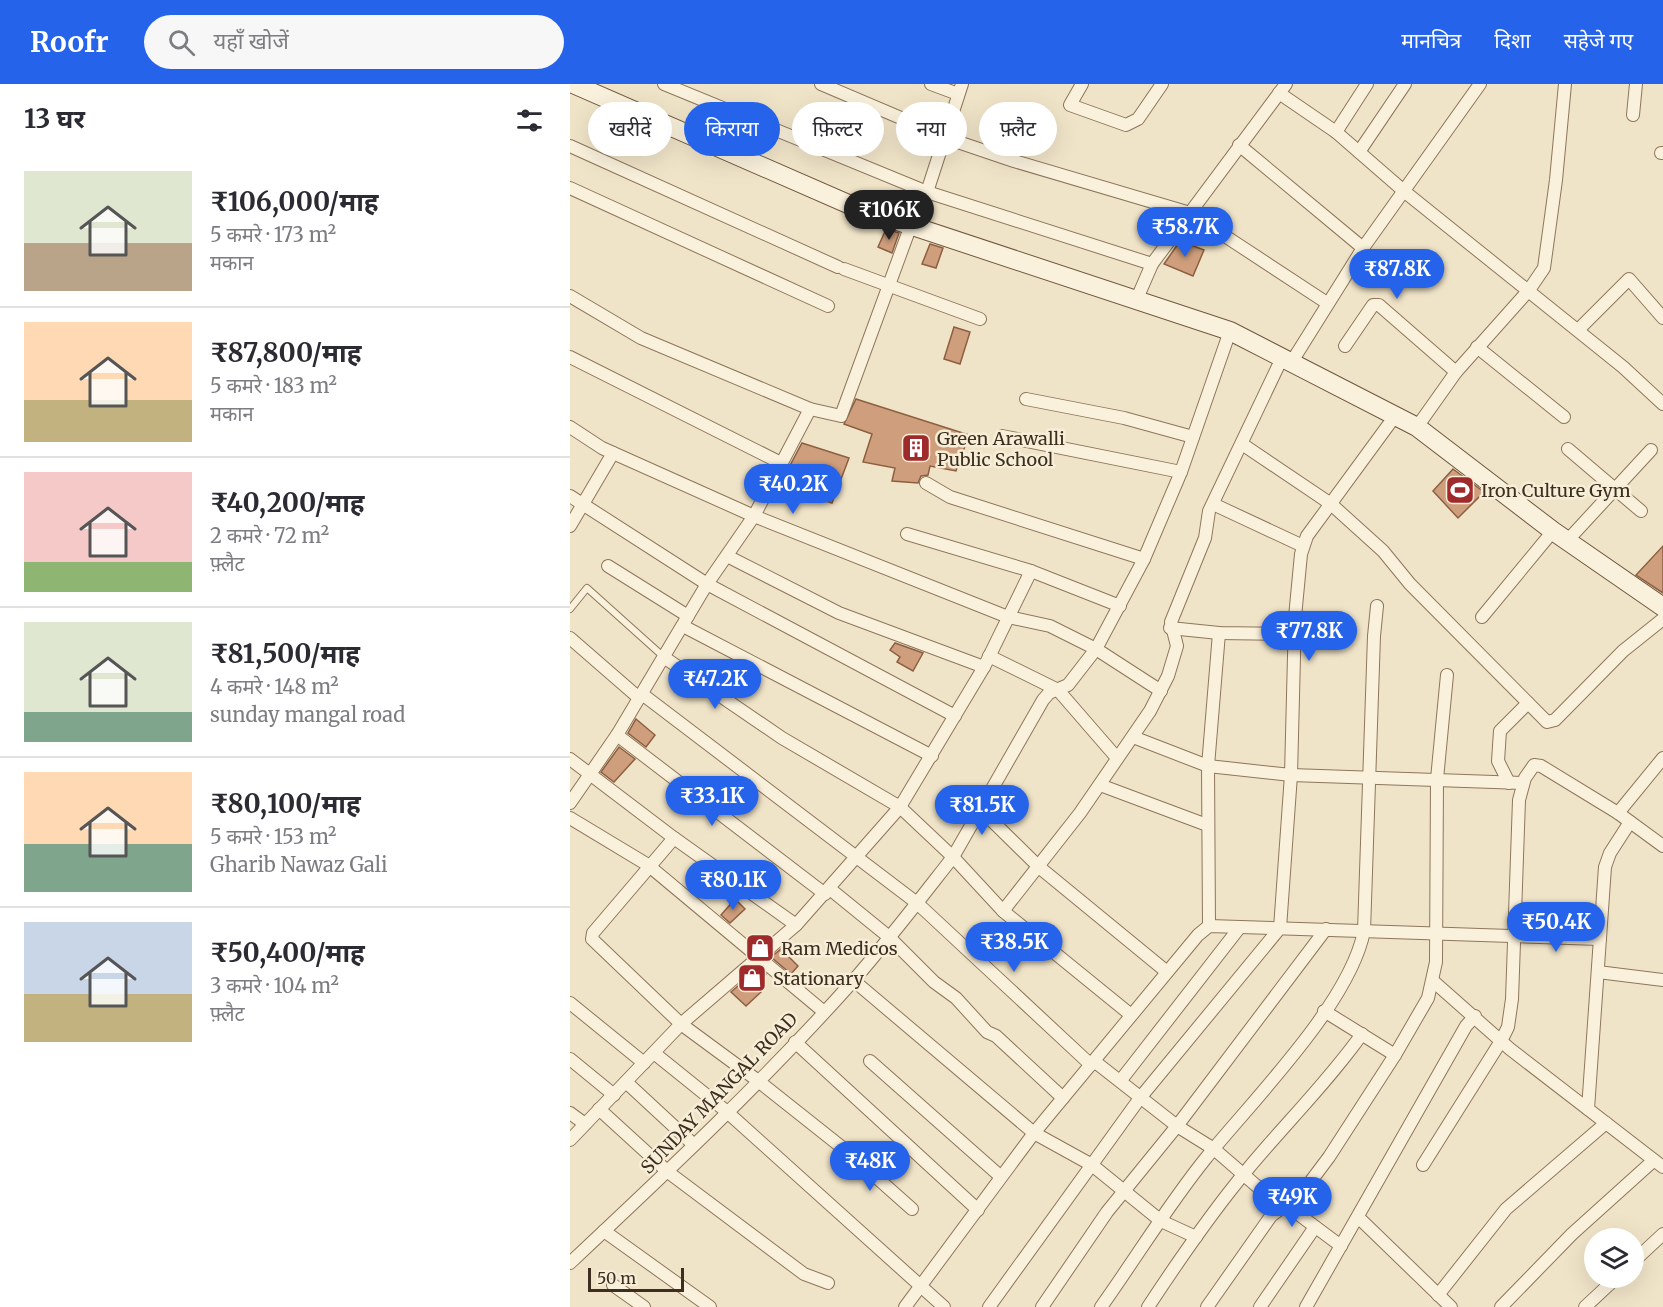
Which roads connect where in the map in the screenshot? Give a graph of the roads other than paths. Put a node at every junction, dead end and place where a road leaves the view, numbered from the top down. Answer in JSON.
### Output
{"nodes":[{"id":1,"x":573,"y":84,"type":"edge"},
{"id":2,"x":664,"y":84,"type":"edge"},
{"id":3,"x":931,"y":84,"type":"edge"},
{"id":4,"x":1082,"y":84,"type":"edge"},
{"id":5,"x":1162,"y":84,"type":"edge"},
{"id":6,"x":1367,"y":84,"type":"edge"},
{"id":7,"x":1405,"y":84,"type":"edge"},
{"id":8,"x":1480,"y":84,"type":"edge"},
{"id":9,"x":1565,"y":84,"type":"edge"},
{"id":10,"x":1635,"y":84,"type":"edge"},
{"id":11,"x":829,"y":86,"type":"edge"},
{"id":12,"x":960,"y":89,"type":"edge"},
{"id":13,"x":1282,"y":89,"type":"edge"},
{"id":14,"x":896,"y":115,"type":"edge"},
{"id":15,"x":1633,"y":115,"type":"dead end"},
{"id":16,"x":1336,"y":132,"type":"junction"},
{"id":17,"x":967,"y":145,"type":"edge"},
{"id":18,"x":1239,"y":145,"type":"junction"},
{"id":19,"x":570,"y":146,"type":"edge"},
{"id":20,"x":1359,"y":152,"type":"junction"},
{"id":21,"x":939,"y":156,"type":"edge"},
{"id":22,"x":570,"y":188,"type":"edge"},
{"id":23,"x":927,"y":192,"type":"junction"},
{"id":24,"x":1405,"y":192,"type":"junction"},
{"id":25,"x":1190,"y":213,"type":"junction"},
{"id":26,"x":911,"y":225,"type":"junction"},
{"id":27,"x":1363,"y":248,"type":"junction"},
{"id":28,"x":1152,"y":264,"type":"junction"},
{"id":29,"x":889,"y":286,"type":"junction"},
{"id":30,"x":1529,"y":290,"type":"junction"},
{"id":31,"x":570,"y":296,"type":"edge"},
{"id":32,"x":1136,"y":300,"type":"junction"},
{"id":33,"x":1327,"y":303,"type":"junction"},
{"id":34,"x":828,"y":306,"type":"dead end"},
{"id":35,"x":1663,"y":317,"type":"edge"},
{"id":36,"x":980,"y":319,"type":"dead end"},
{"id":37,"x":1578,"y":330,"type":"junction"},
{"id":38,"x":1230,"y":332,"type":"junction"},
{"id":39,"x":1345,"y":346,"type":"dead end"},
{"id":40,"x":1478,"y":347,"type":"junction"},
{"id":41,"x":570,"y":357,"type":"edge"},
{"id":42,"x":1286,"y":360,"type":"junction"},
{"id":43,"x":1456,"y":372,"type":"junction"},
{"id":44,"x":1026,"y":399,"type":"dead end"},
{"id":45,"x":1663,"y":404,"type":"edge"},
{"id":46,"x":810,"y":409,"type":"junction"},
{"id":47,"x":1395,"y":416,"type":"junction"},
{"id":48,"x":1564,"y":417,"type":"dead end"},
{"id":49,"x":570,"y":427,"type":"edge"},
{"id":50,"x":1417,"y":427,"type":"junction"},
{"id":51,"x":1002,"y":436,"type":"dead end"},
{"id":52,"x":1193,"y":437,"type":"junction"},
{"id":53,"x":1242,"y":444,"type":"junction"},
{"id":54,"x":1568,"y":449,"type":"dead end"},
{"id":55,"x":1651,"y":450,"type":"dead end"},
{"id":56,"x":613,"y":453,"type":"junction"},
{"id":57,"x":781,"y":463,"type":"junction"},
{"id":58,"x":1181,"y":472,"type":"junction"},
{"id":59,"x":926,"y":483,"type":"dead end"},
{"id":60,"x":1616,"y":488,"type":"junction"},
{"id":61,"x":570,"y":496,"type":"edge"},
{"id":62,"x":584,"y":503,"type":"junction"},
{"id":63,"x":1213,"y":504,"type":"junction"},
{"id":64,"x":1331,"y":504,"type":"junction"},
{"id":65,"x":1641,"y":511,"type":"dead end"},
{"id":66,"x":754,"y":516,"type":"junction"},
{"id":67,"x":570,"y":526,"type":"edge"},
{"id":68,"x":907,"y":534,"type":"dead end"},
{"id":69,"x":1560,"y":536,"type":"junction"},
{"id":70,"x":1302,"y":546,"type":"junction"},
{"id":71,"x":726,"y":556,"type":"junction"},
{"id":72,"x":1144,"y":559,"type":"junction"},
{"id":73,"x":608,"y":566,"type":"dead end"},
{"id":74,"x":1031,"y":572,"type":"junction"},
{"id":75,"x":707,"y":585,"type":"junction"},
{"id":76,"x":1120,"y":606,"type":"junction"},
{"id":77,"x":1377,"y":606,"type":"dead end"},
{"id":78,"x":1663,"y":607,"type":"edge"},
{"id":79,"x":570,"y":609,"type":"edge"},
{"id":80,"x":1008,"y":617,"type":"junction"},
{"id":81,"x":1482,"y":617,"type":"dead end"},
{"id":82,"x":1663,"y":619,"type":"edge"},
{"id":83,"x":685,"y":621,"type":"junction"},
{"id":84,"x":1170,"y":628,"type":"junction"},
{"id":85,"x":1219,"y":633,"type":"junction"},
{"id":86,"x":1295,"y":634,"type":"junction"},
{"id":87,"x":570,"y":638,"type":"edge"},
{"id":88,"x":1096,"y":649,"type":"junction"},
{"id":89,"x":665,"y":658,"type":"junction"},
{"id":90,"x":986,"y":662,"type":"junction"},
{"id":91,"x":1447,"y":675,"type":"dead end"},
{"id":92,"x":1058,"y":690,"type":"junction"},
{"id":93,"x":1161,"y":691,"type":"junction"},
{"id":94,"x":640,"y":696,"type":"junction"},
{"id":95,"x":1528,"y":703,"type":"junction"},
{"id":96,"x":955,"y":716,"type":"junction"},
{"id":97,"x":617,"y":735,"type":"junction"},
{"id":98,"x":1133,"y":737,"type":"junction"},
{"id":99,"x":932,"y":756,"type":"junction"},
{"id":100,"x":1117,"y":758,"type":"junction"},
{"id":101,"x":1663,"y":758,"type":"edge"},
{"id":102,"x":570,"y":759,"type":"edge"},
{"id":103,"x":1208,"y":766,"type":"junction"},
{"id":104,"x":1291,"y":775,"type":"junction"},
{"id":105,"x":590,"y":776,"type":"junction"},
{"id":106,"x":1368,"y":778,"type":"junction"},
{"id":107,"x":1437,"y":778,"type":"junction"},
{"id":108,"x":1509,"y":783,"type":"junction"},
{"id":109,"x":1523,"y":783,"type":"junction"},
{"id":110,"x":1100,"y":785,"type":"junction"},
{"id":111,"x":570,"y":803,"type":"edge"},
{"id":112,"x":900,"y":807,"type":"junction"},
{"id":113,"x":980,"y":809,"type":"junction"},
{"id":114,"x":1618,"y":813,"type":"junction"},
{"id":115,"x":570,"y":818,"type":"edge"},
{"id":116,"x":1630,"y":822,"type":"junction"},
{"id":117,"x":1207,"y":825,"type":"junction"},
{"id":118,"x":674,"y":838,"type":"junction"},
{"id":119,"x":1663,"y":846,"type":"edge"},
{"id":120,"x":857,"y":856,"type":"junction"},
{"id":121,"x":953,"y":857,"type":"junction"},
{"id":122,"x":648,"y":866,"type":"junction"},
{"id":123,"x":1039,"y":867,"type":"junction"},
{"id":124,"x":827,"y":892,"type":"junction"},
{"id":125,"x":917,"y":903,"type":"junction"},
{"id":126,"x":1003,"y":911,"type":"junction"},
{"id":127,"x":796,"y":925,"type":"junction"},
{"id":128,"x":1209,"y":926,"type":"junction"},
{"id":129,"x":1240,"y":927,"type":"junction"},
{"id":130,"x":1280,"y":928,"type":"junction"},
{"id":131,"x":1326,"y":929,"type":"junction"},
{"id":132,"x":1364,"y":931,"type":"junction"},
{"id":133,"x":1436,"y":932,"type":"junction"},
{"id":134,"x":889,"y":937,"type":"junction"},
{"id":135,"x":1514,"y":938,"type":"junction"},
{"id":136,"x":1600,"y":939,"type":"junction"},
{"id":137,"x":760,"y":959,"type":"junction"},
{"id":138,"x":1167,"y":972,"type":"junction"},
{"id":139,"x":1598,"y":972,"type":"junction"},
{"id":140,"x":853,"y":980,"type":"junction"},
{"id":141,"x":1663,"y":980,"type":"edge"},
{"id":142,"x":1433,"y":981,"type":"junction"},
{"id":143,"x":570,"y":1003,"type":"edge"},
{"id":144,"x":823,"y":1011,"type":"junction"},
{"id":145,"x":1324,"y":1011,"type":"junction"},
{"id":146,"x":1131,"y":1016,"type":"junction"},
{"id":147,"x":1475,"y":1016,"type":"junction"},
{"id":148,"x":681,"y":1024,"type":"junction"},
{"id":149,"x":1362,"y":1034,"type":"junction"},
{"id":150,"x":1501,"y":1041,"type":"junction"},
{"id":151,"x":795,"y":1042,"type":"junction"},
{"id":152,"x":654,"y":1053,"type":"junction"},
{"id":153,"x":1395,"y":1055,"type":"junction"},
{"id":154,"x":570,"y":1059,"type":"edge"},
{"id":155,"x":870,"y":1061,"type":"dead end"},
{"id":156,"x":644,"y":1063,"type":"junction"},
{"id":157,"x":1092,"y":1063,"type":"junction"},
{"id":158,"x":757,"y":1080,"type":"junction"},
{"id":159,"x":1121,"y":1080,"type":"junction"},
{"id":160,"x":626,"y":1082,"type":"junction"},
{"id":161,"x":614,"y":1095,"type":"junction"},
{"id":162,"x":1063,"y":1098,"type":"junction"},
{"id":163,"x":1140,"y":1098,"type":"junction"},
{"id":164,"x":599,"y":1109,"type":"junction"},
{"id":165,"x":1588,"y":1109,"type":"junction"},
{"id":166,"x":726,"y":1111,"type":"junction"},
{"id":167,"x":570,"y":1113,"type":"edge"},
{"id":168,"x":1606,"y":1123,"type":"junction"},
{"id":169,"x":585,"y":1124,"type":"junction"},
{"id":170,"x":1177,"y":1126,"type":"junction"},
{"id":171,"x":1034,"y":1133,"type":"junction"},
{"id":172,"x":570,"y":1140,"type":"edge"},
{"id":173,"x":694,"y":1145,"type":"junction"},
{"id":174,"x":1214,"y":1149,"type":"junction"},
{"id":175,"x":1658,"y":1164,"type":"edge"},
{"id":176,"x":1092,"y":1165,"type":"junction"},
{"id":177,"x":1424,"y":1165,"type":"dead end"},
{"id":178,"x":669,"y":1172,"type":"junction"},
{"id":179,"x":1244,"y":1174,"type":"junction"},
{"id":180,"x":1000,"y":1176,"type":"junction"},
{"id":181,"x":1125,"y":1190,"type":"junction"},
{"id":182,"x":1284,"y":1206,"type":"junction"},
{"id":183,"x":912,"y":1209,"type":"dead end"},
{"id":184,"x":978,"y":1210,"type":"junction"},
{"id":185,"x":1358,"y":1217,"type":"junction"},
{"id":186,"x":1161,"y":1221,"type":"junction"},
{"id":187,"x":1315,"y":1227,"type":"junction"},
{"id":188,"x":604,"y":1231,"type":"junction"},
{"id":189,"x":1663,"y":1234,"type":"edge"},
{"id":190,"x":1196,"y":1237,"type":"junction"},
{"id":191,"x":1341,"y":1246,"type":"junction"},
{"id":192,"x":1644,"y":1252,"type":"edge"},
{"id":193,"x":570,"y":1263,"type":"edge"},
{"id":194,"x":828,"y":1283,"type":"dead end"},
{"id":195,"x":613,"y":1285,"type":"dead end"},
{"id":196,"x":921,"y":1286,"type":"junction"},
{"id":197,"x":1605,"y":1288,"type":"edge"},
{"id":198,"x":1438,"y":1295,"type":"junction"},
{"id":199,"x":706,"y":1306,"type":"edge"},
{"id":200,"x":644,"y":1307,"type":"edge"},
{"id":201,"x":905,"y":1307,"type":"edge"},
{"id":202,"x":944,"y":1307,"type":"edge"},
{"id":203,"x":990,"y":1307,"type":"edge"},
{"id":204,"x":1042,"y":1307,"type":"edge"},
{"id":205,"x":1101,"y":1307,"type":"edge"},
{"id":206,"x":1148,"y":1307,"type":"edge"},
{"id":207,"x":1207,"y":1307,"type":"edge"},
{"id":208,"x":1260,"y":1307,"type":"edge"},
{"id":209,"x":1306,"y":1307,"type":"edge"},
{"id":210,"x":1451,"y":1307,"type":"edge"},
{"id":211,"x":1501,"y":1307,"type":"edge"},
{"id":212,"x":1585,"y":1307,"type":"edge"}],
"edges":[{"from":1,"to":26,"type":"street"},
{"from":2,"to":23,"type":"street"},
{"from":3,"to":12,"type":"street"},
{"from":4,"to":5,"type":"street"},
{"from":6,"to":16,"type":"street"},
{"from":7,"to":20,"type":"street"},
{"from":8,"to":24,"type":"street"},
{"from":9,"to":30,"type":"street"},
{"from":10,"to":15,"type":"street"},
{"from":11,"to":14,"type":"street"},
{"from":13,"to":16,"type":"street"},
{"from":13,"to":18,"type":"street"},
{"from":16,"to":20,"type":"street"},
{"from":17,"to":25,"type":"street"},
{"from":18,"to":25,"type":"street"},
{"from":18,"to":27,"type":"street"},
{"from":19,"to":29,"type":"street"},
{"from":20,"to":24,"type":"street"},
{"from":21,"to":23,"type":"street"},
{"from":22,"to":34,"type":"street"},
{"from":23,"to":26,"type":"street"},
{"from":23,"to":28,"type":"street"},
{"from":24,"to":27,"type":"street"},
{"from":24,"to":30,"type":"street"},
{"from":25,"to":28,"type":"street"},
{"from":25,"to":33,"type":"street"},
{"from":26,"to":29,"type":"street"},
{"from":26,"to":32,"type":"street"},
{"from":27,"to":33,"type":"street"},
{"from":28,"to":32,"type":"street"},
{"from":29,"to":36,"type":"street"},
{"from":29,"to":46,"type":"street"},
{"from":30,"to":37,"type":"street"},
{"from":30,"to":40,"type":"street"},
{"from":31,"to":46,"type":"street"},
{"from":32,"to":38,"type":"street"},
{"from":33,"to":42,"type":"street"},
{"from":35,"to":37,"type":"street"},
{"from":37,"to":45,"type":"street"},
{"from":38,"to":42,"type":"street"},
{"from":38,"to":52,"type":"street","name":"SUNDAY MANGAL ROAD"},
{"from":39,"to":43,"type":"street"},
{"from":40,"to":43,"type":"street"},
{"from":40,"to":48,"type":"street"},
{"from":41,"to":57,"type":"street"},
{"from":42,"to":47,"type":"street"},
{"from":42,"to":53,"type":"street"},
{"from":43,"to":50,"type":"street"},
{"from":44,"to":52,"type":"street"},
{"from":46,"to":57,"type":"street"},
{"from":47,"to":50,"type":"street"},
{"from":47,"to":64,"type":"street"},
{"from":49,"to":56,"type":"street"},
{"from":50,"to":69,"type":"street"},
{"from":51,"to":58,"type":"street"},
{"from":52,"to":58,"type":"street","name":"SUNDAY MANGAL ROAD"},
{"from":53,"to":63,"type":"street"},
{"from":53,"to":64,"type":"street"},
{"from":54,"to":60,"type":"street"},
{"from":55,"to":60,"type":"street"},
{"from":56,"to":62,"type":"street"},
{"from":56,"to":66,"type":"street"},
{"from":57,"to":66,"type":"street"},
{"from":58,"to":72,"type":"street","name":"SUNDAY MANGAL ROAD"},
{"from":59,"to":72,"type":"street"},
{"from":60,"to":65,"type":"street"},
{"from":60,"to":69,"type":"street"},
{"from":61,"to":62,"type":"street"},
{"from":62,"to":67,"type":"street"},
{"from":62,"to":75,"type":"street"},
{"from":63,"to":70,"type":"street"},
{"from":63,"to":84,"type":"street"},
{"from":64,"to":70,"type":"street"},
{"from":64,"to":95,"type":"street"},
{"from":66,"to":71,"type":"street"},
{"from":66,"to":80,"type":"street"},
{"from":68,"to":74,"type":"street"},
{"from":69,"to":78,"type":"street"},
{"from":69,"to":81,"type":"street"},
{"from":70,"to":86,"type":"street"},
{"from":71,"to":75,"type":"street"},
{"from":71,"to":90,"type":"street"},
{"from":72,"to":76,"type":"street","name":"SUNDAY MANGAL ROAD"},
{"from":73,"to":83,"type":"street"},
{"from":74,"to":76,"type":"street"},
{"from":74,"to":80,"type":"street"},
{"from":75,"to":83,"type":"street"},
{"from":75,"to":96,"type":"street"},
{"from":76,"to":88,"type":"street","name":"SUNDAY MANGAL ROAD"},
{"from":77,"to":106,"type":"street"},
{"from":79,"to":89,"type":"lane"},
{"from":80,"to":88,"type":"street"},
{"from":80,"to":90,"type":"street"},
{"from":82,"to":95,"type":"street"},
{"from":83,"to":89,"type":"street"},
{"from":83,"to":99,"type":"street"},
{"from":84,"to":85,"type":"street"},
{"from":84,"to":93,"type":"street"},
{"from":85,"to":86,"type":"street"},
{"from":85,"to":103,"type":"street"},
{"from":86,"to":104,"type":"street"},
{"from":87,"to":94,"type":"street"},
{"from":88,"to":92,"type":"street","name":"SUNDAY MANGAL ROAD"},
{"from":88,"to":93,"type":"street"},
{"from":89,"to":94,"type":"street"},
{"from":89,"to":112,"type":"street"},
{"from":90,"to":92,"type":"street"},
{"from":90,"to":96,"type":"street"},
{"from":91,"to":107,"type":"street"},
{"from":92,"to":100,"type":"street"},
{"from":92,"to":113,"type":"street","name":"SUNDAY MANGAL ROAD"},
{"from":93,"to":98,"type":"street"},
{"from":94,"to":97,"type":"street"},
{"from":94,"to":120,"type":"street"},
{"from":95,"to":108,"type":"street"},
{"from":96,"to":99,"type":"street"},
{"from":97,"to":105,"type":"street"},
{"from":97,"to":124,"type":"street"},
{"from":98,"to":100,"type":"street"},
{"from":98,"to":103,"type":"street"},
{"from":99,"to":112,"type":"street"},
{"from":100,"to":110,"type":"street"},
{"from":101,"to":114,"type":"street"},
{"from":102,"to":105,"type":"street"},
{"from":103,"to":104,"type":"street"},
{"from":103,"to":117,"type":"street"},
{"from":104,"to":106,"type":"street"},
{"from":104,"to":130,"type":"street"},
{"from":105,"to":111,"type":"street"},
{"from":105,"to":118,"type":"street"},
{"from":106,"to":107,"type":"street"},
{"from":106,"to":132,"type":"street"},
{"from":107,"to":108,"type":"street"},
{"from":107,"to":133,"type":"street"},
{"from":108,"to":109,"type":"street"},
{"from":109,"to":114,"type":"street"},
{"from":109,"to":135,"type":"street"},
{"from":110,"to":117,"type":"street"},
{"from":110,"to":123,"type":"street"},
{"from":112,"to":120,"type":"street"},
{"from":112,"to":121,"type":"street"},
{"from":113,"to":121,"type":"street","name":"SUNDAY MANGAL ROAD"},
{"from":113,"to":123,"type":"street"},
{"from":114,"to":116,"type":"street"},
{"from":115,"to":122,"type":"street"},
{"from":116,"to":119,"type":"street"},
{"from":116,"to":136,"type":"street"},
{"from":117,"to":128,"type":"street"},
{"from":118,"to":122,"type":"street"},
{"from":118,"to":127,"type":"street"},
{"from":120,"to":124,"type":"street"},
{"from":120,"to":125,"type":"street"},
{"from":121,"to":125,"type":"street","name":"SUNDAY MANGAL ROAD"},
{"from":121,"to":126,"type":"street"},
{"from":122,"to":137,"type":"street"},
{"from":122,"to":148,"type":"street"},
{"from":123,"to":126,"type":"street"},
{"from":123,"to":138,"type":"street"},
{"from":124,"to":127,"type":"street"},
{"from":124,"to":134,"type":"street"},
{"from":125,"to":134,"type":"street","name":"SUNDAY MANGAL ROAD"},
{"from":125,"to":157,"type":"street"},
{"from":126,"to":146,"type":"street"},
{"from":127,"to":137,"type":"street"},
{"from":128,"to":129,"type":"street"},
{"from":128,"to":138,"type":"street"},
{"from":129,"to":130,"type":"street"},
{"from":129,"to":159,"type":"street"},
{"from":130,"to":131,"type":"street"},
{"from":130,"to":163,"type":"street"},
{"from":131,"to":132,"type":"street"},
{"from":131,"to":170,"type":"street"},
{"from":132,"to":133,"type":"street"},
{"from":132,"to":145,"type":"street"},
{"from":133,"to":135,"type":"street"},
{"from":133,"to":142,"type":"street"},
{"from":134,"to":140,"type":"street","name":"SUNDAY MANGAL ROAD"},
{"from":134,"to":162,"type":"street"},
{"from":135,"to":136,"type":"street"},
{"from":135,"to":150,"type":"street"},
{"from":136,"to":139,"type":"street"},
{"from":137,"to":144,"type":"street"},
{"from":137,"to":148,"type":"street"},
{"from":138,"to":146,"type":"street"},
{"from":139,"to":141,"type":"street"},
{"from":139,"to":165,"type":"street"},
{"from":140,"to":144,"type":"street","name":"SUNDAY MANGAL ROAD"},
{"from":140,"to":171,"type":"street"},
{"from":142,"to":147,"type":"street"},
{"from":142,"to":153,"type":"street"},
{"from":143,"to":156,"type":"street"},
{"from":144,"to":151,"type":"street","name":"SUNDAY MANGAL ROAD"},
{"from":145,"to":149,"type":"street"},
{"from":145,"to":174,"type":"street"},
{"from":146,"to":157,"type":"street"},
{"from":147,"to":150,"type":"street"},
{"from":147,"to":185,"type":"street"},
{"from":148,"to":152,"type":"street"},
{"from":148,"to":158,"type":"street"},
{"from":149,"to":153,"type":"street"},
{"from":149,"to":179,"type":"street"},
{"from":150,"to":165,"type":"street"},
{"from":150,"to":177,"type":"street"},
{"from":151,"to":158,"type":"street","name":"SUNDAY MANGAL ROAD"},
{"from":151,"to":184,"type":"street"},
{"from":152,"to":156,"type":"street"},
{"from":152,"to":166,"type":"street"},
{"from":153,"to":182,"type":"street"},
{"from":154,"to":161,"type":"street"},
{"from":155,"to":180,"type":"street"},
{"from":156,"to":160,"type":"street"},
{"from":157,"to":159,"type":"street"},
{"from":157,"to":162,"type":"street"},
{"from":158,"to":166,"type":"street","name":"SUNDAY MANGAL ROAD"},
{"from":158,"to":183,"type":"street"},
{"from":159,"to":163,"type":"street"},
{"from":160,"to":161,"type":"street"},
{"from":160,"to":173,"type":"street"},
{"from":161,"to":164,"type":"street"},
{"from":162,"to":171,"type":"street"},
{"from":163,"to":170,"type":"street"},
{"from":163,"to":176,"type":"street"},
{"from":164,"to":169,"type":"street"},
{"from":164,"to":178,"type":"street"},
{"from":165,"to":168,"type":"street"},
{"from":166,"to":173,"type":"street","name":"SUNDAY MANGAL ROAD"},
{"from":166,"to":196,"type":"street"},
{"from":167,"to":169,"type":"street"},
{"from":168,"to":175,"type":"street"},
{"from":168,"to":198,"type":"street"},
{"from":169,"to":172,"type":"street"},
{"from":170,"to":174,"type":"street"},
{"from":170,"to":181,"type":"street"},
{"from":171,"to":176,"type":"street"},
{"from":171,"to":180,"type":"street"},
{"from":173,"to":178,"type":"street","name":"SUNDAY MANGAL ROAD"},
{"from":174,"to":179,"type":"street"},
{"from":174,"to":186,"type":"street"},
{"from":175,"to":211,"type":"street"},
{"from":176,"to":181,"type":"street"},
{"from":176,"to":203,"type":"street"},
{"from":178,"to":188,"type":"street","name":"SUNDAY MANGAL ROAD"},
{"from":178,"to":194,"type":"street"},
{"from":179,"to":182,"type":"street"},
{"from":179,"to":190,"type":"street"},
{"from":180,"to":184,"type":"street"},
{"from":181,"to":186,"type":"street"},
{"from":181,"to":204,"type":"street"},
{"from":182,"to":187,"type":"street"},
{"from":182,"to":207,"type":"street"},
{"from":184,"to":196,"type":"street"},
{"from":185,"to":191,"type":"street"},
{"from":185,"to":198,"type":"street"},
{"from":186,"to":190,"type":"street"},
{"from":186,"to":205,"type":"street"},
{"from":187,"to":191,"type":"street"},
{"from":187,"to":208,"type":"street"},
{"from":188,"to":193,"type":"street","name":"SUNDAY MANGAL ROAD"},
{"from":188,"to":199,"type":"street"},
{"from":189,"to":192,"type":"street"},
{"from":190,"to":206,"type":"street"},
{"from":191,"to":209,"type":"street"},
{"from":195,"to":200,"type":"street"},
{"from":196,"to":201,"type":"street"},
{"from":196,"to":202,"type":"street"},
{"from":197,"to":212,"type":"street"},
{"from":198,"to":210,"type":"street"}]}
